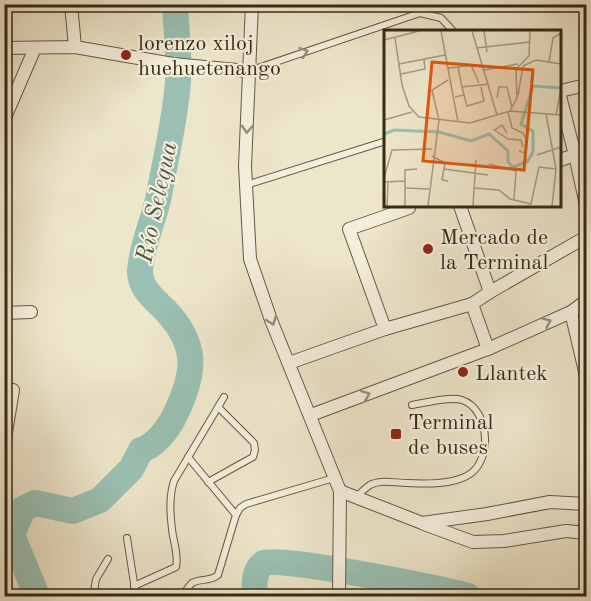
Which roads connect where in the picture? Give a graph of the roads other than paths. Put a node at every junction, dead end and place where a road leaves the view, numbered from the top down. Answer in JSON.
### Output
{"nodes":[{"id":1,"x":71,"y":4,"type":"edge"},
{"id":2,"x":252,"y":4,"type":"edge"},
{"id":3,"x":452,"y":30,"type":"edge"},
{"id":4,"x":75,"y":47,"type":"junction"},
{"id":5,"x":4,"y":48,"type":"edge"},
{"id":6,"x":35,"y":48,"type":"junction"},
{"id":7,"x":248,"y":71,"type":"junction"},
{"id":8,"x":586,"y":85,"type":"edge"},
{"id":9,"x":561,"y":91,"type":"edge"},
{"id":10,"x":561,"y":100,"type":"edge"},
{"id":11,"x":4,"y":120,"type":"edge"},
{"id":12,"x":384,"y":142,"type":"edge"},
{"id":13,"x":575,"y":155,"type":"junction"},
{"id":14,"x":561,"y":160,"type":"edge"},
{"id":15,"x":246,"y":186,"type":"junction"},
{"id":16,"x":586,"y":205,"type":"edge"},
{"id":17,"x":409,"y":207,"type":"edge"},
{"id":18,"x":460,"y":207,"type":"edge"},
{"id":19,"x":586,"y":237,"type":"edge"},
{"id":20,"x":490,"y":292,"type":"junction"},
{"id":21,"x":586,"y":301,"type":"edge"},
{"id":22,"x":472,"y":304,"type":"junction"},
{"id":23,"x":31,"y":312,"type":"dead end"},
{"id":24,"x":571,"y":312,"type":"junction"},
{"id":25,"x":4,"y":313,"type":"edge"},
{"id":26,"x":385,"y":329,"type":"junction"},
{"id":27,"x":488,"y":349,"type":"junction"},
{"id":28,"x":289,"y":363,"type":"junction"},
{"id":29,"x":586,"y":376,"type":"edge"},
{"id":30,"x":13,"y":390,"type":"dead end"},
{"id":31,"x":224,"y":397,"type":"dead end"},
{"id":32,"x":412,"y":405,"type":"dead end"},
{"id":33,"x":218,"y":407,"type":"junction"},
{"id":34,"x":311,"y":415,"type":"junction"},
{"id":35,"x":4,"y":444,"type":"edge"},
{"id":36,"x":188,"y":457,"type":"junction"},
{"id":37,"x":335,"y":477,"type":"junction"},
{"id":38,"x":208,"y":482,"type":"junction"},
{"id":39,"x":340,"y":491,"type":"junction"},
{"id":40,"x":356,"y":497,"type":"junction"},
{"id":41,"x":586,"y":504,"type":"edge"},
{"id":42,"x":236,"y":515,"type":"junction"},
{"id":43,"x":422,"y":523,"type":"junction"},
{"id":44,"x":586,"y":533,"type":"edge"},
{"id":45,"x":127,"y":538,"type":"dead end"},
{"id":46,"x":108,"y":559,"type":"dead end"},
{"id":47,"x":134,"y":586,"type":"junction"},
{"id":48,"x":96,"y":597,"type":"edge"},
{"id":49,"x":136,"y":597,"type":"edge"},
{"id":50,"x":182,"y":597,"type":"edge"},
{"id":51,"x":339,"y":597,"type":"edge"}],
"edges":[{"from":1,"to":4,"type":"street"},
{"from":2,"to":7,"type":"street"},
{"from":7,"to":3,"type":"lane","one_way":true},
{"from":4,"to":6,"type":"street"},
{"from":4,"to":7,"type":"street"},
{"from":5,"to":6,"type":"street"},
{"from":6,"to":11,"type":"street"},
{"from":7,"to":15,"type":"street","one_way":true},
{"from":8,"to":9,"type":"street"},
{"from":10,"to":13,"type":"street"},
{"from":12,"to":15,"type":"lane"},
{"from":13,"to":14,"type":"street"},
{"from":13,"to":16,"type":"street"},
{"from":15,"to":28,"type":"street","one_way":true},
{"from":17,"to":26,"type":"street"},
{"from":18,"to":20,"type":"street"},
{"from":19,"to":20,"type":"street"},
{"from":20,"to":22,"type":"street"},
{"from":21,"to":24,"type":"street"},
{"from":22,"to":26,"type":"street"},
{"from":22,"to":27,"type":"street"},
{"from":23,"to":25,"type":"street"},
{"from":27,"to":24,"type":"street","one_way":true},
{"from":24,"to":29,"type":"street"},
{"from":26,"to":28,"type":"street"},
{"from":34,"to":27,"type":"street","one_way":true},
{"from":28,"to":34,"type":"street"},
{"from":30,"to":35,"type":"street"},
{"from":31,"to":33,"type":"lane"},
{"from":32,"to":40,"type":"lane"},
{"from":33,"to":36,"type":"lane"},
{"from":33,"to":38,"type":"lane"},
{"from":34,"to":37,"type":"street"},
{"from":36,"to":38,"type":"lane"},
{"from":36,"to":47,"type":"lane"},
{"from":37,"to":39,"type":"street"},
{"from":37,"to":42,"type":"lane"},
{"from":38,"to":42,"type":"lane"},
{"from":39,"to":40,"type":"street"},
{"from":39,"to":51,"type":"street"},
{"from":40,"to":43,"type":"street"},
{"from":41,"to":43,"type":"street"},
{"from":42,"to":50,"type":"lane"},
{"from":43,"to":44,"type":"street"},
{"from":45,"to":47,"type":"lane"},
{"from":46,"to":48,"type":"lane"},
{"from":47,"to":49,"type":"lane"}]}
